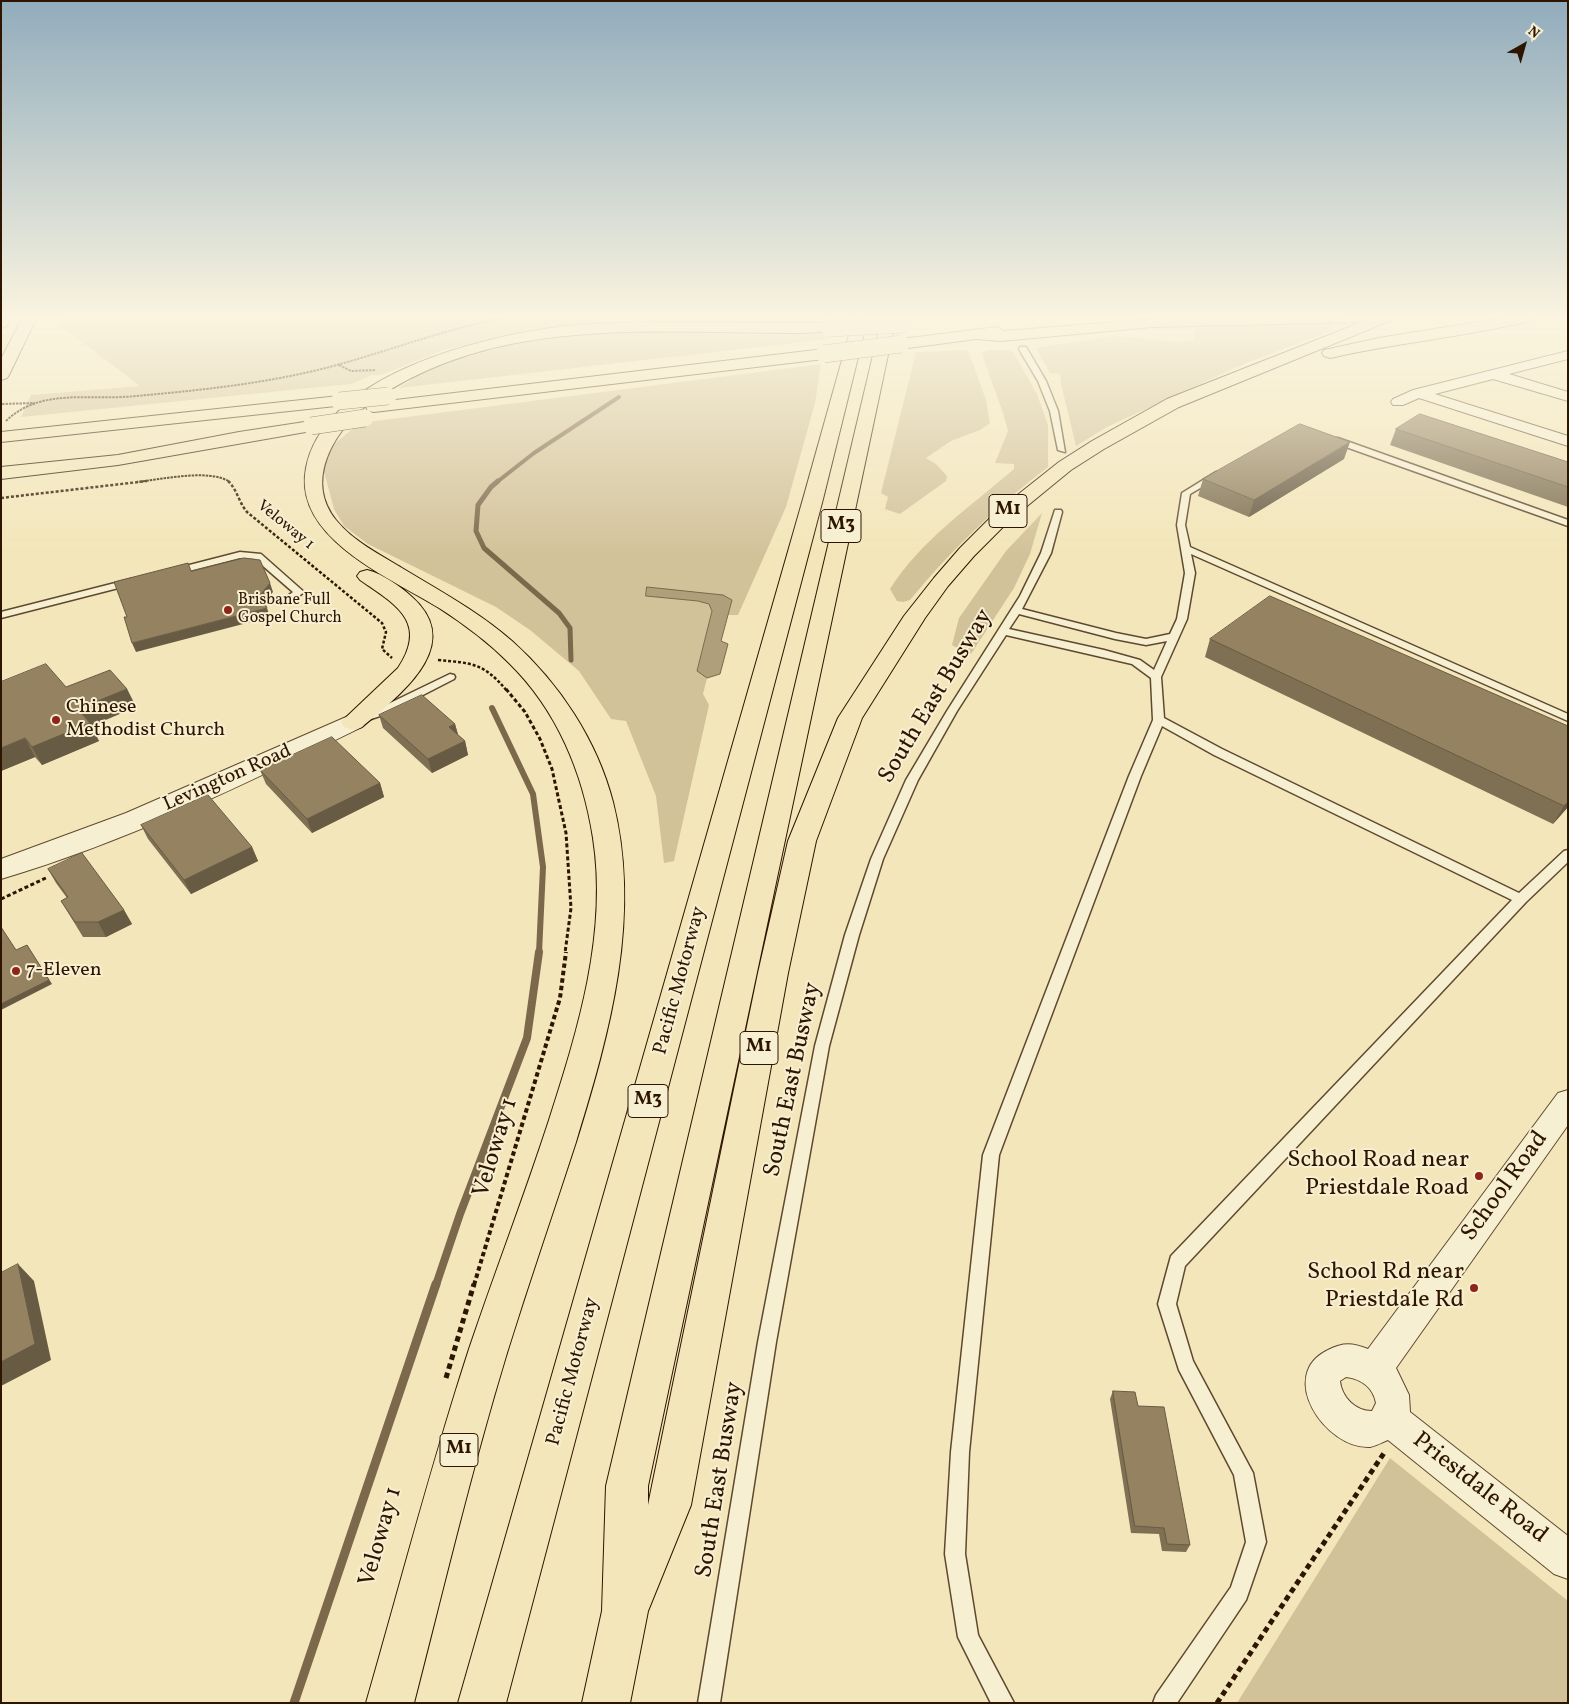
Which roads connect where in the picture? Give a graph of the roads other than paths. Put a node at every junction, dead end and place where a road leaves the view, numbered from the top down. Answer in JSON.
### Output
{"nodes":[{"id":1,"x":369,"y":397,"type":"edge"},
{"id":2,"x":383,"y":397,"type":"edge"},
{"id":3,"x":507,"y":397,"type":"edge"},
{"id":4,"x":840,"y":397,"type":"edge"},
{"id":5,"x":884,"y":397,"type":"edge"},
{"id":6,"x":1048,"y":397,"type":"edge"},
{"id":7,"x":1189,"y":397,"type":"edge"},
{"id":8,"x":1209,"y":397,"type":"edge"},
{"id":9,"x":1410,"y":397,"type":"edge"},
{"id":10,"x":1429,"y":397,"type":"edge"},
{"id":11,"x":1398,"y":402,"type":"dead end"},
{"id":12,"x":370,"y":413,"type":"junction"},
{"id":13,"x":1123,"y":430,"type":"junction"},
{"id":14,"x":317,"y":435,"type":"junction"},
{"id":15,"x":7,"y":438,"type":"edge"},
{"id":16,"x":1322,"y":438,"type":"edge"},
{"id":17,"x":1568,"y":441,"type":"edge"},
{"id":18,"x":1062,"y":450,"type":"dead end"},
{"id":19,"x":50,"y":468,"type":"junction"},
{"id":20,"x":1226,"y":469,"type":"edge"},
{"id":21,"x":1,"y":474,"type":"edge"},
{"id":22,"x":1,"y":482,"type":"edge"},
{"id":23,"x":1058,"y":512,"type":"dead end"},
{"id":24,"x":1568,"y":523,"type":"edge"},
{"id":25,"x":1187,"y":549,"type":"junction"},
{"id":26,"x":162,"y":574,"type":"edge"},
{"id":27,"x":143,"y":579,"type":"edge"},
{"id":28,"x":287,"y":601,"type":"dead end"},
{"id":29,"x":1016,"y":610,"type":"junction"},
{"id":30,"x":1,"y":614,"type":"edge"},
{"id":31,"x":1003,"y":631,"type":"junction"},
{"id":32,"x":1175,"y":636,"type":"junction"},
{"id":33,"x":450,"y":677,"type":"dead end"},
{"id":34,"x":1156,"y":678,"type":"junction"},
{"id":35,"x":1568,"y":718,"type":"edge"},
{"id":36,"x":1159,"y":720,"type":"junction"},
{"id":37,"x":352,"y":722,"type":"junction"},
{"id":38,"x":1568,"y":854,"type":"edge"},
{"id":39,"x":1,"y":869,"type":"edge"},
{"id":40,"x":1521,"y":899,"type":"junction"},
{"id":41,"x":1568,"y":1102,"type":"edge"},
{"id":42,"x":1374,"y":1370,"type":"junction"},
{"id":43,"x":1395,"y":1423,"type":"junction"},
{"id":44,"x":1568,"y":1560,"type":"edge"},
{"id":45,"x":625,"y":1611,"type":"junction"},
{"id":46,"x":390,"y":1703,"type":"edge"},
{"id":47,"x":482,"y":1703,"type":"edge"},
{"id":48,"x":606,"y":1703,"type":"edge"},
{"id":49,"x":709,"y":1703,"type":"edge"},
{"id":50,"x":1004,"y":1703,"type":"edge"},
{"id":51,"x":1164,"y":1703,"type":"edge"}],
"edges":[{"from":1,"to":14,"type":"main road","number":"M1","bridge":true},
{"from":2,"to":15,"type":"main road","bridge":true},
{"from":3,"to":12,"type":"main road"},
{"from":4,"to":47,"type":"main road","name":"Pacific Motorway","number":"M3"},
{"from":5,"to":45,"type":"main road","number":"M3"},
{"from":6,"to":18,"type":"lane"},
{"from":7,"to":13,"type":"main road","number":"M1"},
{"from":8,"to":13,"type":"main road"},
{"from":9,"to":11,"type":"street"},
{"from":10,"to":17,"type":"street"},
{"from":12,"to":14,"type":"main road","bridge":true},
{"from":12,"to":15,"type":"main road"},
{"from":13,"to":45,"type":"main road","number":"M1"},
{"from":14,"to":19,"type":"main road"},
{"from":14,"to":37,"type":"main road"},
{"from":14,"to":46,"type":"main road","number":"M1"},
{"from":16,"to":24,"type":"lane"},
{"from":19,"to":21,"type":"main road"},
{"from":19,"to":22,"type":"main road"},
{"from":20,"to":25,"type":"lane"},
{"from":23,"to":29,"type":"lane","name":"South East Busway"},
{"from":25,"to":32,"type":"lane"},
{"from":25,"to":35,"type":"lane"},
{"from":26,"to":28,"type":"lane"},
{"from":27,"to":30,"type":"lane"},
{"from":29,"to":31,"type":"lane","name":"South East Busway"},
{"from":29,"to":32,"type":"lane"},
{"from":31,"to":34,"type":"lane"},
{"from":31,"to":49,"type":"lane","name":"South East Busway"},
{"from":32,"to":34,"type":"lane"},
{"from":33,"to":37,"type":"lane","name":"Levington Road"},
{"from":34,"to":36,"type":"lane"},
{"from":36,"to":40,"type":"lane"},
{"from":36,"to":50,"type":"lane"},
{"from":37,"to":39,"type":"street","name":"Levington Road"},
{"from":38,"to":40,"type":"lane"},
{"from":40,"to":51,"type":"lane"},
{"from":41,"to":42,"type":"street","name":"School Road"},
{"from":42,"to":43,"type":"street"},
{"from":42,"to":43,"type":"street"},
{"from":43,"to":44,"type":"street","name":"Priestdale Road"},
{"from":45,"to":48,"type":"main road","number":"M1"}]}
